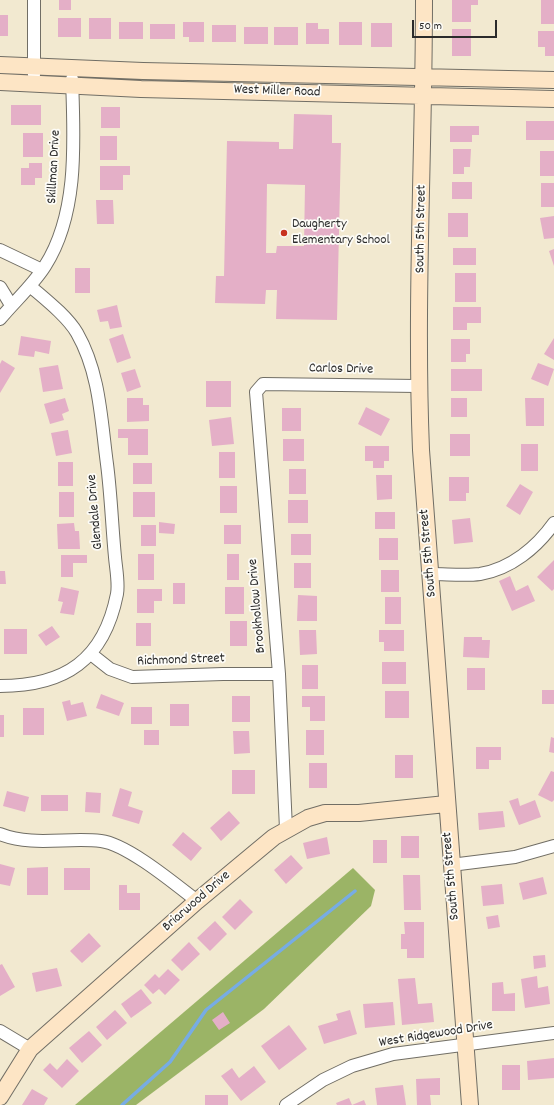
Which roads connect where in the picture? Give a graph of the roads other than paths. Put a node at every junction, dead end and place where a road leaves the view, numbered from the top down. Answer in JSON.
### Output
{"nodes":[{"id":1,"x":34,"y":0,"type":"edge"},
{"id":2,"x":424,"y":0,"type":"edge"},
{"id":3,"x":0,"y":65,"type":"edge"},
{"id":4,"x":33,"y":66,"type":"junction"},
{"id":5,"x":71,"y":68,"type":"junction"},
{"id":6,"x":424,"y":78,"type":"junction"},
{"id":7,"x":554,"y":80,"type":"edge"},
{"id":8,"x":0,"y":82,"type":"edge"},
{"id":9,"x":34,"y":83,"type":"junction"},
{"id":10,"x":72,"y":85,"type":"junction"},
{"id":11,"x":424,"y":96,"type":"junction"},
{"id":12,"x":554,"y":98,"type":"edge"},
{"id":13,"x":0,"y":250,"type":"edge"},
{"id":14,"x":42,"y":270,"type":"junction"},
{"id":15,"x":30,"y":286,"type":"junction"},
{"id":16,"x":0,"y":287,"type":"edge"},
{"id":17,"x":11,"y":305,"type":"junction"},
{"id":18,"x":0,"y":319,"type":"edge"},
{"id":19,"x":263,"y":384,"type":"joint"},
{"id":20,"x":418,"y":386,"type":"junction"},
{"id":21,"x":554,"y":523,"type":"edge"},
{"id":22,"x":431,"y":574,"type":"junction"},
{"id":23,"x":90,"y":654,"type":"junction"},
{"id":24,"x":279,"y":674,"type":"junction"},
{"id":25,"x":0,"y":686,"type":"edge"},
{"id":26,"x":446,"y":804,"type":"junction"},
{"id":27,"x":286,"y":829,"type":"junction"},
{"id":28,"x":0,"y":834,"type":"edge"},
{"id":29,"x":554,"y":846,"type":"edge"},
{"id":30,"x":451,"y":865,"type":"junction"},
{"id":31,"x":197,"y":901,"type":"junction"},
{"id":32,"x":0,"y":1031,"type":"edge"},
{"id":33,"x":554,"y":1033,"type":"edge"},
{"id":34,"x":465,"y":1045,"type":"junction"},
{"id":35,"x":30,"y":1049,"type":"junction"},
{"id":36,"x":0,"y":1097,"type":"edge"},
{"id":37,"x":286,"y":1105,"type":"edge"},
{"id":38,"x":470,"y":1105,"type":"edge"}],
"edges":[{"from":1,"to":4,"type":"street"},
{"from":2,"to":6,"type":"street","name":"South 5th Street"},
{"from":3,"to":4,"type":"street","name":"West Miller Road"},
{"from":4,"to":5,"type":"street","name":"West Miller Road"},
{"from":4,"to":9,"type":"street"},
{"from":5,"to":6,"type":"street","name":"West Miller Road"},
{"from":5,"to":10,"type":"street","name":"Skillman Drive"},
{"from":6,"to":7,"type":"street","name":"West Miller Road"},
{"from":6,"to":11,"type":"street","name":"South 5th Street"},
{"from":8,"to":9,"type":"street","name":"West Miller Road"},
{"from":9,"to":10,"type":"street","name":"West Miller Road"},
{"from":10,"to":11,"type":"street","name":"West Miller Road"},
{"from":10,"to":14,"type":"street","name":"Skillman Drive"},
{"from":11,"to":12,"type":"street","name":"West Miller Road"},
{"from":11,"to":20,"type":"street","name":"South 5th Street"},
{"from":13,"to":14,"type":"street"},
{"from":14,"to":15,"type":"street","name":"Skillman Drive"},
{"from":15,"to":17,"type":"street","name":"Skillman Drive"},
{"from":15,"to":23,"type":"street","name":"Glendale Drive"},
{"from":16,"to":17,"type":"street"},
{"from":17,"to":18,"type":"street","name":"Skillman Drive"},
{"from":19,"to":20,"type":"street","name":"Carlos Drive"},
{"from":19,"to":24,"type":"street","name":"Brookhollow Drive"},
{"from":20,"to":22,"type":"street","name":"South 5th Street"},
{"from":21,"to":22,"type":"street"},
{"from":22,"to":26,"type":"street","name":"South 5th Street"},
{"from":23,"to":24,"type":"street","name":"Richmond Street"},
{"from":23,"to":25,"type":"street","name":"Glendale Drive"},
{"from":24,"to":27,"type":"street","name":"Brookhollow Drive"},
{"from":26,"to":27,"type":"street","name":"Briarwood Drive"},
{"from":26,"to":30,"type":"street","name":"South 5th Street"},
{"from":27,"to":31,"type":"street","name":"Briarwood Drive"},
{"from":28,"to":31,"type":"street"},
{"from":29,"to":30,"type":"street"},
{"from":30,"to":34,"type":"street","name":"South 5th Street"},
{"from":31,"to":35,"type":"street","name":"Briarwood Drive"},
{"from":32,"to":35,"type":"street"},
{"from":33,"to":34,"type":"street","name":"West Ridgewood Drive"},
{"from":34,"to":37,"type":"street","name":"West Ridgewood Drive"},
{"from":34,"to":38,"type":"street","name":"South 5th Street"},
{"from":35,"to":36,"type":"street","name":"Briarwood Drive"}]}
